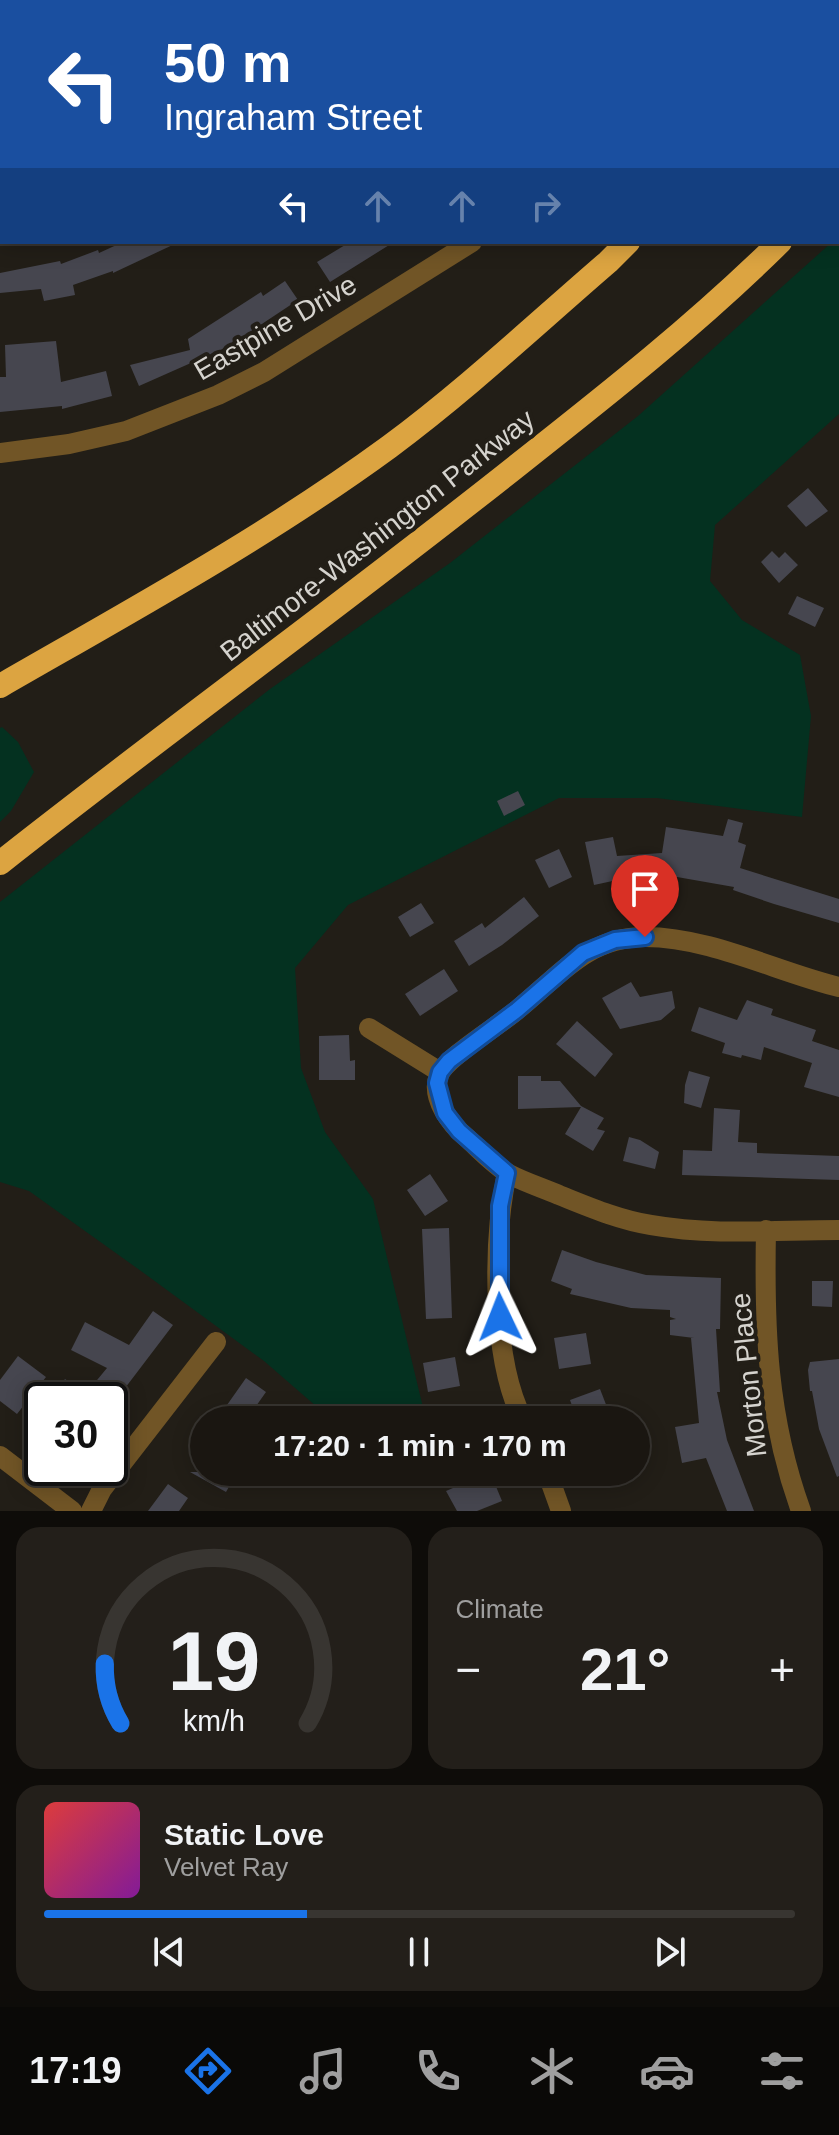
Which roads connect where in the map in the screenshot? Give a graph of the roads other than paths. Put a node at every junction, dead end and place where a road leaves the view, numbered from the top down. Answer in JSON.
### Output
{"nodes":[{"id":1,"x":469,"y":244,"type":"edge"},
{"id":2,"x":626,"y":244,"type":"edge"},
{"id":3,"x":778,"y":244,"type":"edge"},
{"id":4,"x":0,"y":453,"type":"edge"},
{"id":5,"x":0,"y":686,"type":"edge"},
{"id":6,"x":0,"y":863,"type":"edge"},
{"id":7,"x":839,"y":987,"type":"edge"},
{"id":8,"x":369,"y":1028,"type":"dead end"},
{"id":9,"x":440,"y":1072,"type":"junction"},
{"id":10,"x":507,"y":1173,"type":"junction"},
{"id":11,"x":766,"y":1230,"type":"junction"},
{"id":12,"x":839,"y":1230,"type":"edge"},
{"id":13,"x":216,"y":1342,"type":"dead end"},
{"id":14,"x":517,"y":1406,"type":"edge"},
{"id":15,"x":0,"y":1456,"type":"edge"},
{"id":16,"x":552,"y":1486,"type":"edge"},
{"id":17,"x":72,"y":1511,"type":"edge"},
{"id":18,"x":91,"y":1511,"type":"edge"},
{"id":19,"x":561,"y":1511,"type":"edge"},
{"id":20,"x":801,"y":1511,"type":"edge"}],
"edges":[{"from":1,"to":4,"type":"street","name":"Eastpine Drive"},
{"from":2,"to":5,"type":"highway"},
{"from":3,"to":6,"type":"highway","name":"Baltimore-Washington Parkway"},
{"from":7,"to":9,"type":"street"},
{"from":8,"to":9,"type":"street"},
{"from":9,"to":10,"type":"street"},
{"from":10,"to":11,"type":"street"},
{"from":10,"to":14,"type":"street"},
{"from":11,"to":12,"type":"street"},
{"from":11,"to":20,"type":"street","name":"Morton Place"},
{"from":13,"to":18,"type":"street"},
{"from":15,"to":17,"type":"street"},
{"from":16,"to":19,"type":"street"}]}
